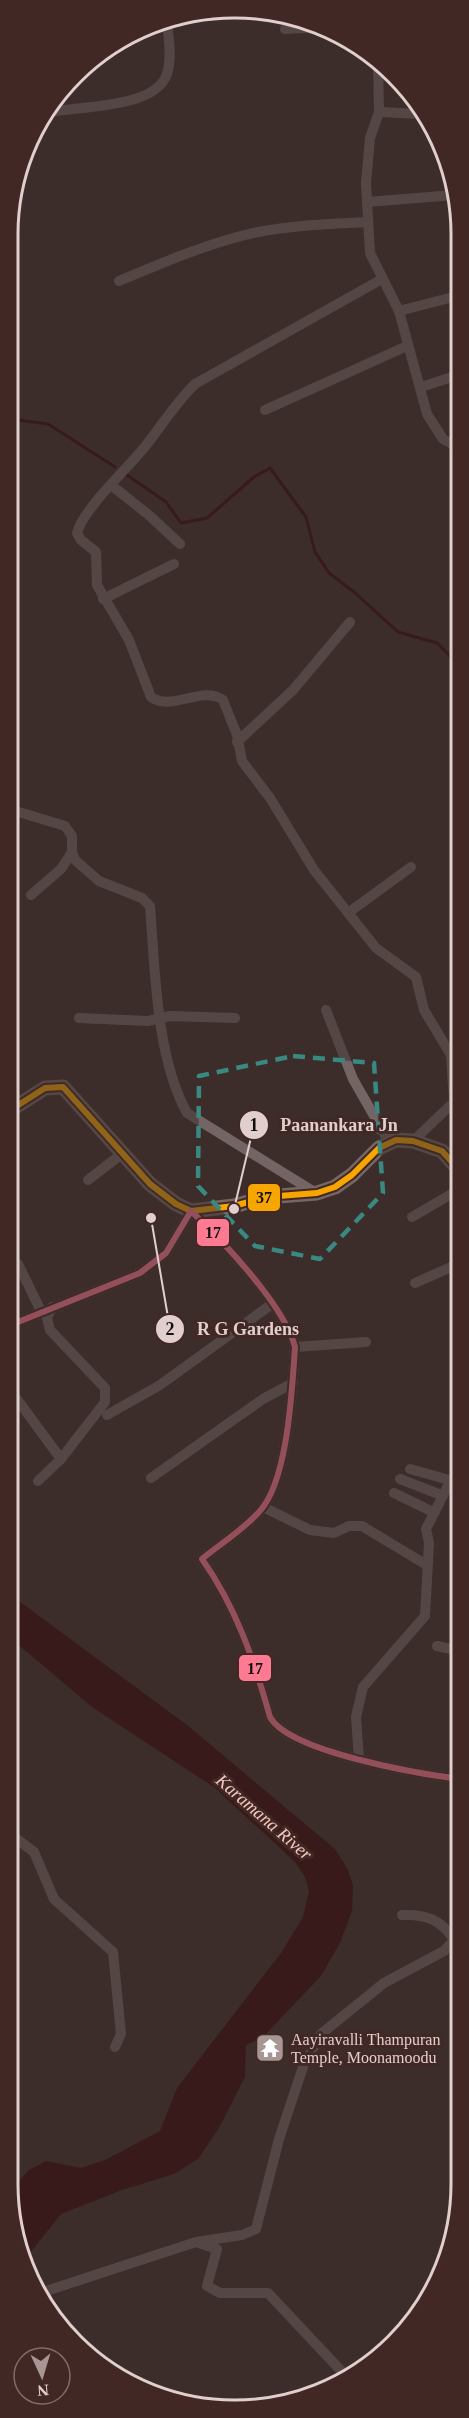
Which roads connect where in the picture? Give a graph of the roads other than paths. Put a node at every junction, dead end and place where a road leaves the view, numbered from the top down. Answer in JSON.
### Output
{"nodes":[{"id":1,"x":167,"y":28,"type":"edge"},
{"id":2,"x":301,"y":28,"type":"edge"},
{"id":3,"x":285,"y":29,"type":"dead end"},
{"id":4,"x":378,"y":73,"type":"edge"},
{"id":5,"x":58,"y":110,"type":"edge"},
{"id":6,"x":379,"y":112,"type":"junction"},
{"id":7,"x":415,"y":114,"type":"edge"},
{"id":8,"x":448,"y":196,"type":"edge"},
{"id":9,"x":367,"y":202,"type":"junction"},
{"id":10,"x":368,"y":222,"type":"junction"},
{"id":11,"x":382,"y":279,"type":"junction"},
{"id":12,"x":119,"y":281,"type":"dead end"},
{"id":13,"x":451,"y":298,"type":"edge"},
{"id":14,"x":399,"y":311,"type":"junction"},
{"id":15,"x":407,"y":346,"type":"junction"},
{"id":16,"x":451,"y":377,"type":"edge"},
{"id":17,"x":421,"y":387,"type":"junction"},
{"id":18,"x":265,"y":410,"type":"dead end"},
{"id":19,"x":451,"y":443,"type":"edge"},
{"id":20,"x":111,"y":485,"type":"junction"},
{"id":21,"x":180,"y":544,"type":"dead end"},
{"id":22,"x":174,"y":564,"type":"dead end"},
{"id":23,"x":103,"y":599,"type":"junction"},
{"id":24,"x":350,"y":622,"type":"dead end"},
{"id":25,"x":237,"y":742,"type":"junction"},
{"id":26,"x":18,"y":812,"type":"edge"},
{"id":27,"x":72,"y":852,"type":"junction"},
{"id":28,"x":411,"y":867,"type":"dead end"},
{"id":29,"x":31,"y":895,"type":"dead end"},
{"id":30,"x":348,"y":913,"type":"junction"},
{"id":31,"x":326,"y":1010,"type":"dead end"},
{"id":32,"x":78,"y":1018,"type":"dead end"},
{"id":33,"x":235,"y":1018,"type":"dead end"},
{"id":34,"x":159,"y":1019,"type":"junction"},
{"id":35,"x":451,"y":1055,"type":"edge"},
{"id":36,"x":18,"y":1105,"type":"edge"},
{"id":37,"x":451,"y":1105,"type":"edge"},
{"id":38,"x":413,"y":1141,"type":"junction"},
{"id":39,"x":388,"y":1142,"type":"junction"},
{"id":40,"x":123,"y":1153,"type":"junction"},
{"id":41,"x":451,"y":1161,"type":"edge"},
{"id":42,"x":88,"y":1180,"type":"dead end"},
{"id":43,"x":317,"y":1193,"type":"junction"},
{"id":44,"x":451,"y":1195,"type":"edge"},
{"id":45,"x":191,"y":1211,"type":"junction"},
{"id":46,"x":412,"y":1217,"type":"dead end"},
{"id":47,"x":18,"y":1264,"type":"edge"},
{"id":48,"x":451,"y":1267,"type":"edge"},
{"id":49,"x":415,"y":1283,"type":"dead end"},
{"id":50,"x":272,"y":1304,"type":"junction"},
{"id":51,"x":47,"y":1309,"type":"junction"},
{"id":52,"x":18,"y":1322,"type":"edge"},
{"id":53,"x":366,"y":1342,"type":"dead end"},
{"id":54,"x":295,"y":1347,"type":"junction"},
{"id":55,"x":293,"y":1383,"type":"junction"},
{"id":56,"x":18,"y":1401,"type":"edge"},
{"id":57,"x":107,"y":1415,"type":"dead end"},
{"id":58,"x":61,"y":1459,"type":"junction"},
{"id":59,"x":410,"y":1469,"type":"dead end"},
{"id":60,"x":151,"y":1478,"type":"dead end"},
{"id":61,"x":400,"y":1479,"type":"dead end"},
{"id":62,"x":38,"y":1481,"type":"dead end"},
{"id":63,"x":451,"y":1481,"type":"edge"},
{"id":64,"x":451,"y":1486,"type":"edge"},
{"id":65,"x":394,"y":1493,"type":"dead end"},
{"id":66,"x":441,"y":1496,"type":"junction"},
{"id":67,"x":263,"y":1507,"type":"junction"},
{"id":68,"x":433,"y":1512,"type":"junction"},
{"id":69,"x":425,"y":1564,"type":"dead end"},
{"id":70,"x":437,"y":1646,"type":"dead end"},
{"id":71,"x":451,"y":1649,"type":"edge"},
{"id":72,"x":359,"y":1759,"type":"junction"},
{"id":73,"x":451,"y":1778,"type":"edge"},
{"id":74,"x":18,"y":1840,"type":"edge"},
{"id":75,"x":402,"y":1915,"type":"dead end"},
{"id":76,"x":451,"y":1931,"type":"edge"},
{"id":77,"x":451,"y":1943,"type":"edge"},
{"id":78,"x":116,"y":2047,"type":"dead end"},
{"id":79,"x":196,"y":2241,"type":"junction"},
{"id":80,"x":46,"y":2291,"type":"edge"},
{"id":81,"x":342,"y":2372,"type":"edge"}],
"edges":[{"from":1,"to":5,"type":"street"},
{"from":2,"to":3,"type":"street"},
{"from":4,"to":6,"type":"street"},
{"from":6,"to":7,"type":"street"},
{"from":6,"to":9,"type":"street"},
{"from":8,"to":9,"type":"street"},
{"from":9,"to":10,"type":"street"},
{"from":10,"to":11,"type":"street"},
{"from":10,"to":12,"type":"street"},
{"from":11,"to":14,"type":"street"},
{"from":11,"to":20,"type":"street"},
{"from":13,"to":14,"type":"street"},
{"from":14,"to":15,"type":"street"},
{"from":15,"to":17,"type":"street"},
{"from":15,"to":18,"type":"street"},
{"from":16,"to":17,"type":"street"},
{"from":17,"to":19,"type":"street"},
{"from":20,"to":21,"type":"street"},
{"from":20,"to":23,"type":"street"},
{"from":22,"to":23,"type":"street"},
{"from":23,"to":25,"type":"street"},
{"from":24,"to":25,"type":"street"},
{"from":25,"to":30,"type":"street"},
{"from":26,"to":27,"type":"street"},
{"from":27,"to":29,"type":"street"},
{"from":27,"to":34,"type":"street"},
{"from":28,"to":30,"type":"street"},
{"from":30,"to":35,"type":"street"},
{"from":31,"to":39,"type":"street"},
{"from":32,"to":34,"type":"street"},
{"from":33,"to":34,"type":"street"},
{"from":34,"to":43,"type":"street"},
{"from":36,"to":40,"type":"main road"},
{"from":37,"to":38,"type":"street"},
{"from":38,"to":39,"type":"main road"},
{"from":38,"to":41,"type":"main road"},
{"from":39,"to":43,"type":"main road"},
{"from":40,"to":42,"type":"street"},
{"from":40,"to":45,"type":"main road"},
{"from":43,"to":45,"type":"main road"},
{"from":44,"to":46,"type":"street"},
{"from":45,"to":50,"type":"street"},
{"from":45,"to":51,"type":"street"},
{"from":47,"to":51,"type":"street"},
{"from":48,"to":49,"type":"street"},
{"from":50,"to":54,"type":"street"},
{"from":50,"to":57,"type":"street"},
{"from":51,"to":52,"type":"street"},
{"from":51,"to":58,"type":"street"},
{"from":53,"to":54,"type":"street"},
{"from":54,"to":55,"type":"street"},
{"from":55,"to":60,"type":"street"},
{"from":55,"to":67,"type":"street"},
{"from":56,"to":58,"type":"street"},
{"from":58,"to":62,"type":"street"},
{"from":59,"to":63,"type":"street"},
{"from":61,"to":66,"type":"street"},
{"from":64,"to":66,"type":"street"},
{"from":65,"to":68,"type":"street"},
{"from":66,"to":68,"type":"street"},
{"from":67,"to":69,"type":"street"},
{"from":67,"to":72,"type":"street"},
{"from":68,"to":72,"type":"street"},
{"from":70,"to":71,"type":"street"},
{"from":72,"to":73,"type":"street"},
{"from":74,"to":78,"type":"street"},
{"from":75,"to":76,"type":"street"},
{"from":77,"to":79,"type":"street"},
{"from":79,"to":80,"type":"street"},
{"from":79,"to":81,"type":"street"}]}
